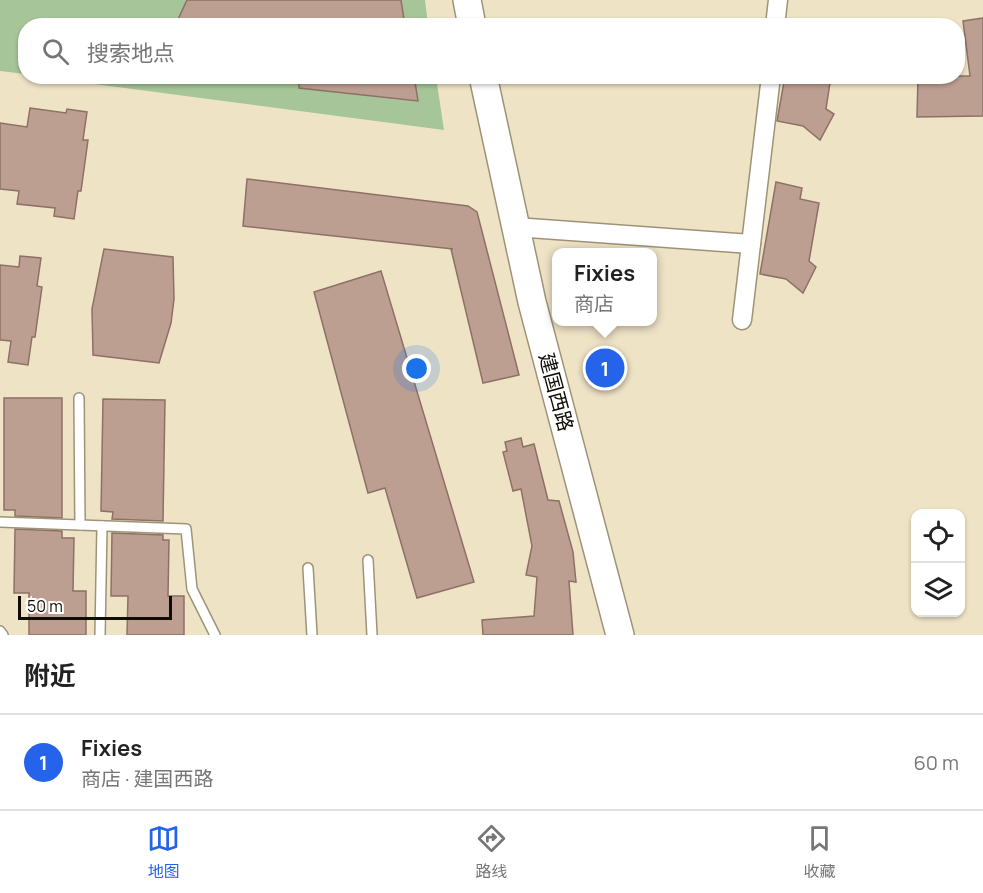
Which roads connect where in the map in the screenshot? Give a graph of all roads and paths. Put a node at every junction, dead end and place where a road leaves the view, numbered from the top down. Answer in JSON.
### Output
{"nodes":[{"id":1,"x":467,"y":0,"type":"edge"},
{"id":2,"x":778,"y":0,"type":"edge"},
{"id":3,"x":470,"y":18,"type":"edge"},
{"id":4,"x":776,"y":18,"type":"edge"},
{"id":5,"x":485,"y":84,"type":"edge"},
{"id":6,"x":770,"y":84,"type":"edge"},
{"id":7,"x":515,"y":227,"type":"junction"},
{"id":8,"x":751,"y":244,"type":"junction"},
{"id":9,"x":742,"y":320,"type":"dead end"},
{"id":10,"x":79,"y":398,"type":"dead end"},
{"id":11,"x":0,"y":522,"type":"edge"},
{"id":12,"x":80,"y":525,"type":"junction"},
{"id":13,"x":102,"y":526,"type":"junction"},
{"id":14,"x":368,"y":560,"type":"dead end"},
{"id":15,"x":308,"y":568,"type":"dead end"},
{"id":16,"x":0,"y":631,"type":"edge"},
{"id":17,"x":3,"y":635,"type":"edge"},
{"id":18,"x":100,"y":635,"type":"edge"},
{"id":19,"x":215,"y":635,"type":"edge"},
{"id":20,"x":312,"y":635,"type":"edge"},
{"id":21,"x":372,"y":635,"type":"edge"},
{"id":22,"x":620,"y":635,"type":"edge"}],
"edges":[{"from":1,"to":3,"type":"street"},
{"from":2,"to":4,"type":"street"},
{"from":5,"to":7,"type":"street","name":"建国西路"},
{"from":6,"to":8,"type":"street"},
{"from":7,"to":8,"type":"street"},
{"from":7,"to":22,"type":"street","name":"建国西路"},
{"from":8,"to":9,"type":"street"},
{"from":10,"to":12,"type":"lane"},
{"from":11,"to":12,"type":"lane"},
{"from":12,"to":13,"type":"lane"},
{"from":13,"to":18,"type":"lane"},
{"from":13,"to":19,"type":"lane"},
{"from":14,"to":21,"type":"lane"},
{"from":15,"to":20,"type":"lane"},
{"from":16,"to":17,"type":"lane"}]}
